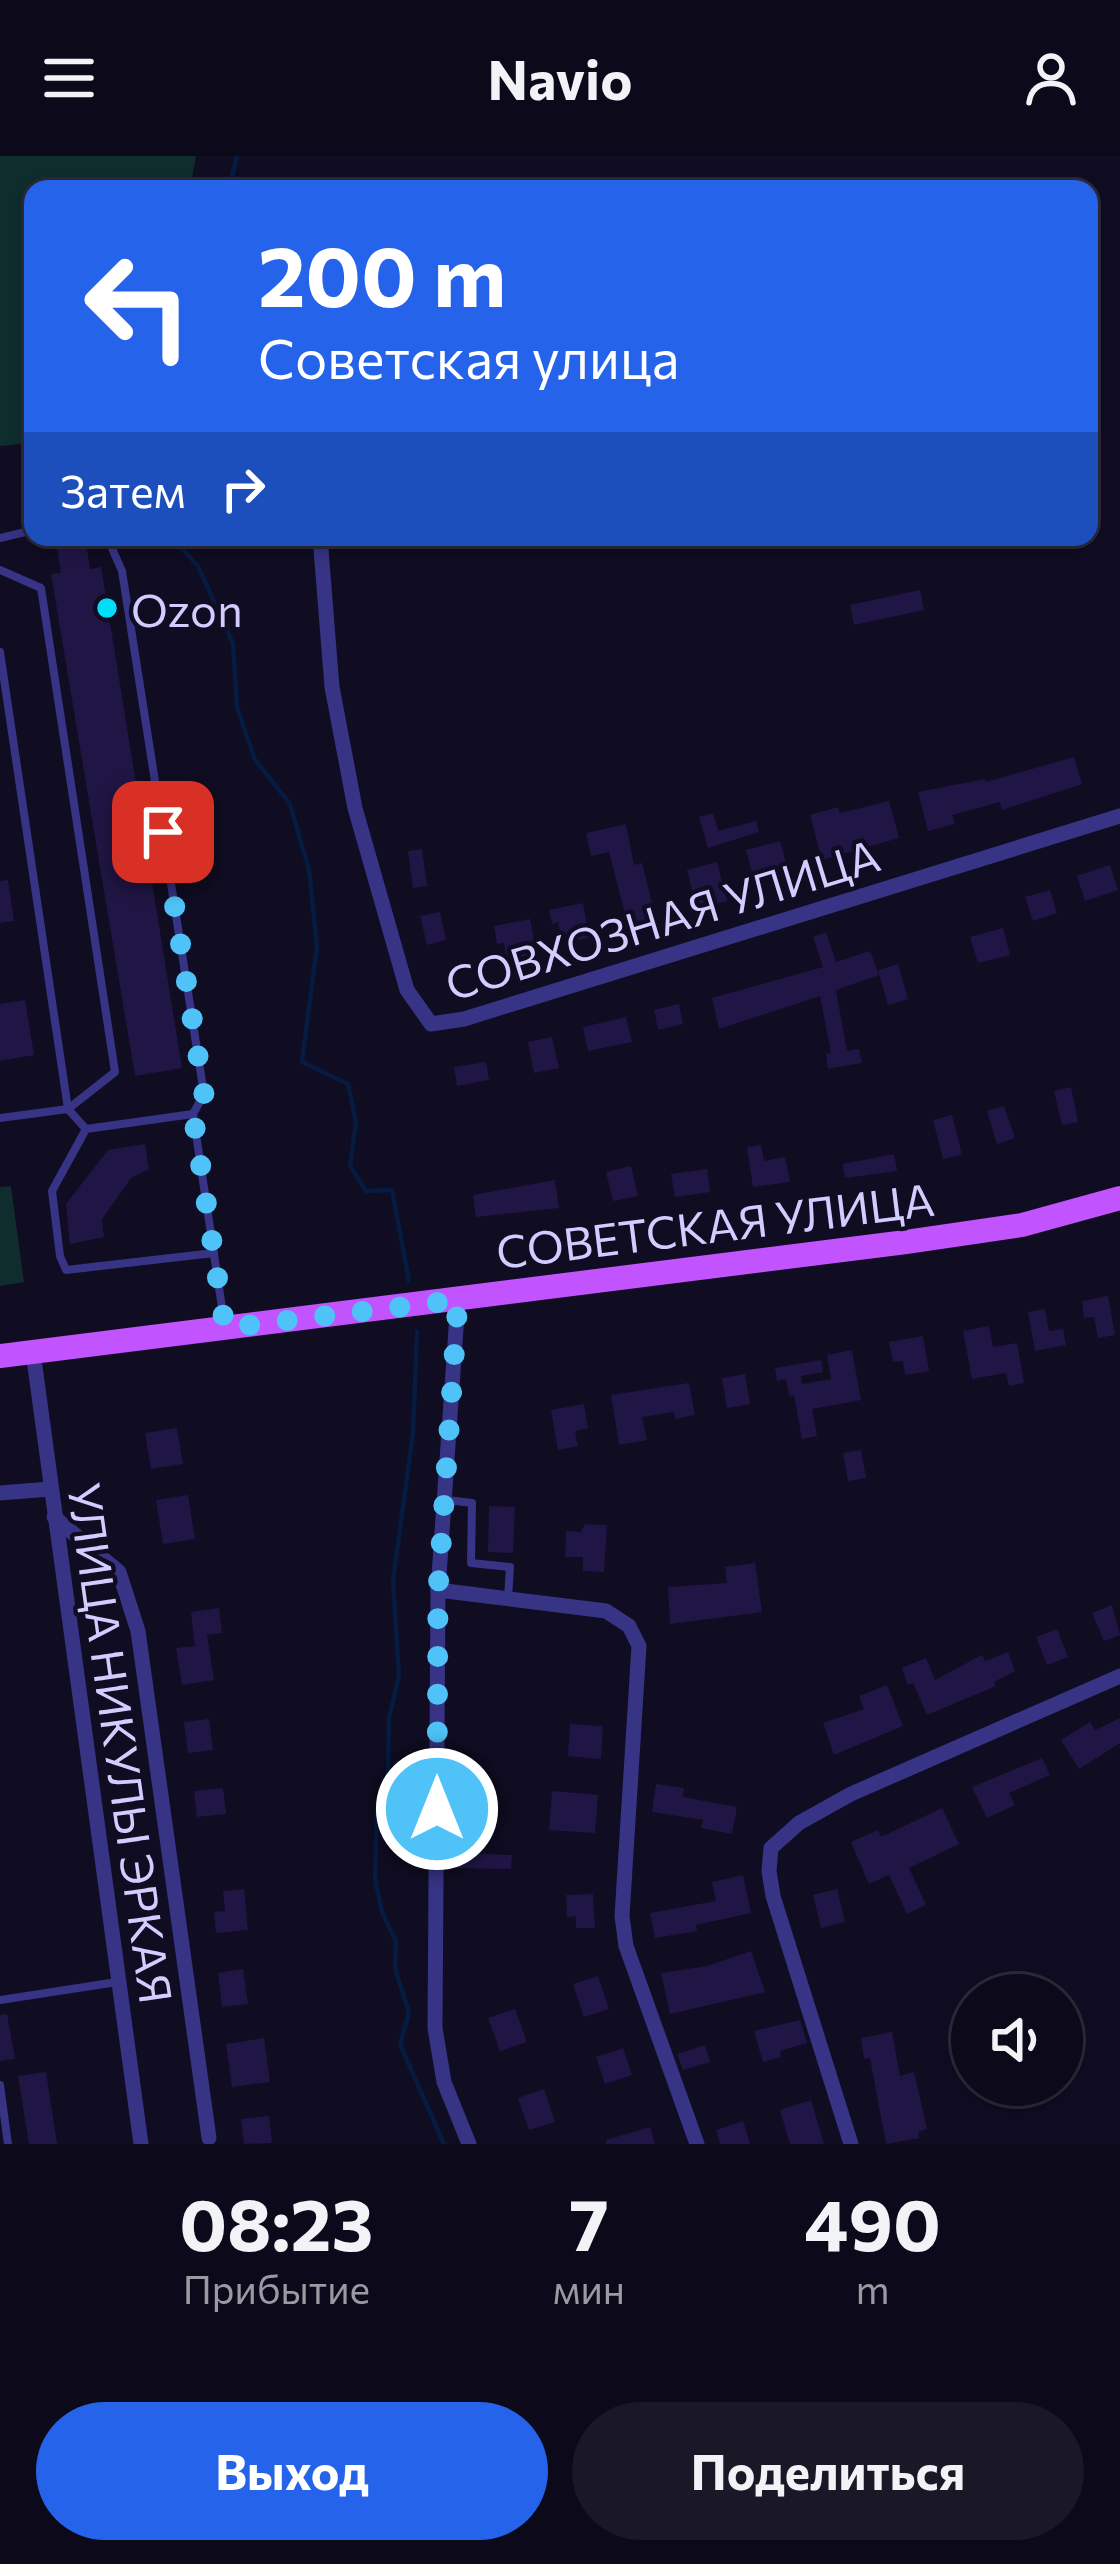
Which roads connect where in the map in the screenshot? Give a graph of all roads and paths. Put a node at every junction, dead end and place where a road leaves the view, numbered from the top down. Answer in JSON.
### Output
{"nodes":[{"id":1,"x":111,"y":546,"type":"edge"},
{"id":2,"x":321,"y":546,"type":"edge"},
{"id":3,"x":0,"y":570,"type":"edge"},
{"id":4,"x":0,"y":652,"type":"edge"},
{"id":5,"x":1120,"y":816,"type":"edge"},
{"id":6,"x":68,"y":1108,"type":"junction"},
{"id":7,"x":193,"y":1114,"type":"junction"},
{"id":8,"x":0,"y":1118,"type":"edge"},
{"id":9,"x":86,"y":1129,"type":"junction"},
{"id":10,"x":1120,"y":1198,"type":"edge"},
{"id":11,"x":214,"y":1253,"type":"junction"},
{"id":12,"x":458,"y":1300,"type":"junction"},
{"id":13,"x":225,"y":1328,"type":"junction"},
{"id":14,"x":33,"y":1352,"type":"junction"},
{"id":15,"x":0,"y":1356,"type":"edge"},
{"id":16,"x":50,"y":1489,"type":"junction"},
{"id":17,"x":0,"y":1493,"type":"edge"},
{"id":18,"x":446,"y":1500,"type":"junction"},
{"id":19,"x":54,"y":1517,"type":"junction"},
{"id":20,"x":438,"y":1590,"type":"junction"},
{"id":21,"x":508,"y":1598,"type":"junction"},
{"id":22,"x":1120,"y":1676,"type":"edge"},
{"id":23,"x":117,"y":1982,"type":"junction"},
{"id":24,"x":0,"y":2000,"type":"edge"},
{"id":25,"x":0,"y":2085,"type":"edge"},
{"id":26,"x":209,"y":2138,"type":"dead end"},
{"id":27,"x":8,"y":2144,"type":"edge"},
{"id":28,"x":141,"y":2144,"type":"edge"},
{"id":29,"x":469,"y":2144,"type":"edge"},
{"id":30,"x":697,"y":2144,"type":"edge"},
{"id":31,"x":851,"y":2144,"type":"edge"}],
"edges":[{"from":1,"to":7,"type":"lane"},
{"from":2,"to":5,"type":"street","name":"СОВХОЗНАЯ УЛИЦА"},
{"from":3,"to":6,"type":"lane"},
{"from":4,"to":6,"type":"lane"},
{"from":6,"to":8,"type":"lane"},
{"from":6,"to":9,"type":"lane"},
{"from":7,"to":9,"type":"lane"},
{"from":7,"to":11,"type":"lane"},
{"from":9,"to":11,"type":"lane"},
{"from":10,"to":12,"type":"main road","name":"СОВЕТСКАЯ УЛИЦА"},
{"from":11,"to":13,"type":"lane"},
{"from":12,"to":13,"type":"main road","name":"СОВЕТСКАЯ УЛИЦА"},
{"from":12,"to":18,"type":"street"},
{"from":13,"to":14,"type":"main road","name":"СОВЕТСКАЯ УЛИЦА"},
{"from":14,"to":15,"type":"main road","name":"СОВЕТСКАЯ УЛИЦА"},
{"from":14,"to":16,"type":"street","name":"УЛИЦА НИКУЛЫ ЭРКАЯ"},
{"from":16,"to":17,"type":"street"},
{"from":16,"to":19,"type":"street","name":"УЛИЦА НИКУЛЫ ЭРКАЯ"},
{"from":18,"to":20,"type":"street"},
{"from":18,"to":21,"type":"lane"},
{"from":19,"to":23,"type":"street","name":"УЛИЦА НИКУЛЫ ЭРКАЯ"},
{"from":19,"to":26,"type":"street"},
{"from":20,"to":21,"type":"street"},
{"from":20,"to":29,"type":"street"},
{"from":21,"to":30,"type":"street"},
{"from":22,"to":31,"type":"street"},
{"from":23,"to":24,"type":"lane"},
{"from":23,"to":28,"type":"street","name":"УЛИЦА НИКУЛЫ ЭРКАЯ"},
{"from":25,"to":27,"type":"lane"}]}
